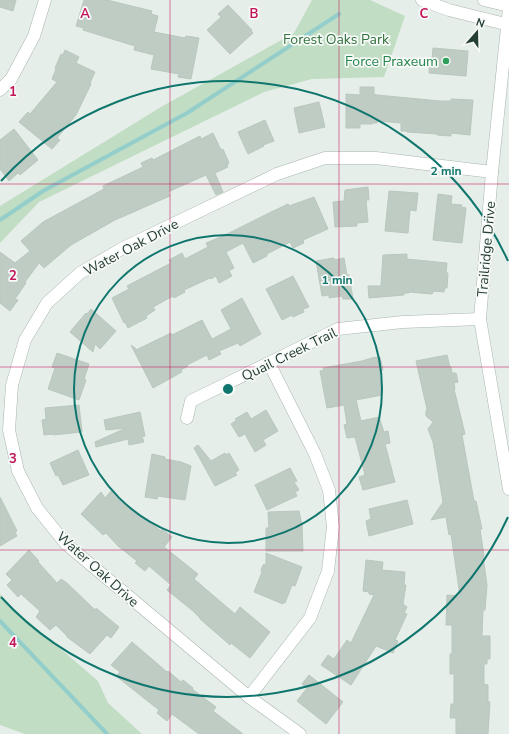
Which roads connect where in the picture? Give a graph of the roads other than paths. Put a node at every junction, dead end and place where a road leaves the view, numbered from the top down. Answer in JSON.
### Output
{"nodes":[{"id":1,"x":45,"y":0,"type":"edge"},
{"id":2,"x":422,"y":0,"type":"edge"},
{"id":3,"x":484,"y":0,"type":"edge"},
{"id":4,"x":509,"y":7,"type":"edge"},
{"id":5,"x":508,"y":25,"type":"edge"},
{"id":6,"x":0,"y":90,"type":"edge"},
{"id":7,"x":492,"y":172,"type":"junction"},
{"id":8,"x":480,"y":319,"type":"junction"},
{"id":9,"x":269,"y":363,"type":"junction"},
{"id":10,"x":187,"y":418,"type":"dead end"},
{"id":11,"x":509,"y":489,"type":"edge"},
{"id":12,"x":249,"y":697,"type":"junction"},
{"id":13,"x":300,"y":734,"type":"edge"}],
"edges":[{"from":1,"to":6,"type":"street"},
{"from":2,"to":5,"type":"street"},
{"from":3,"to":4,"type":"street"},
{"from":4,"to":5,"type":"street","name":"Trailridge Drive"},
{"from":5,"to":7,"type":"street","name":"Trailridge Drive"},
{"from":7,"to":8,"type":"street","name":"Trailridge Drive"},
{"from":7,"to":12,"type":"street","name":"Water Oak Drive"},
{"from":8,"to":9,"type":"street","name":"Quail Creek Trail"},
{"from":8,"to":11,"type":"street","name":"Trailridge Drive"},
{"from":9,"to":10,"type":"street","name":"Quail Creek Trail"},
{"from":9,"to":12,"type":"street"},
{"from":12,"to":13,"type":"street","name":"Water Oak Drive"}]}
